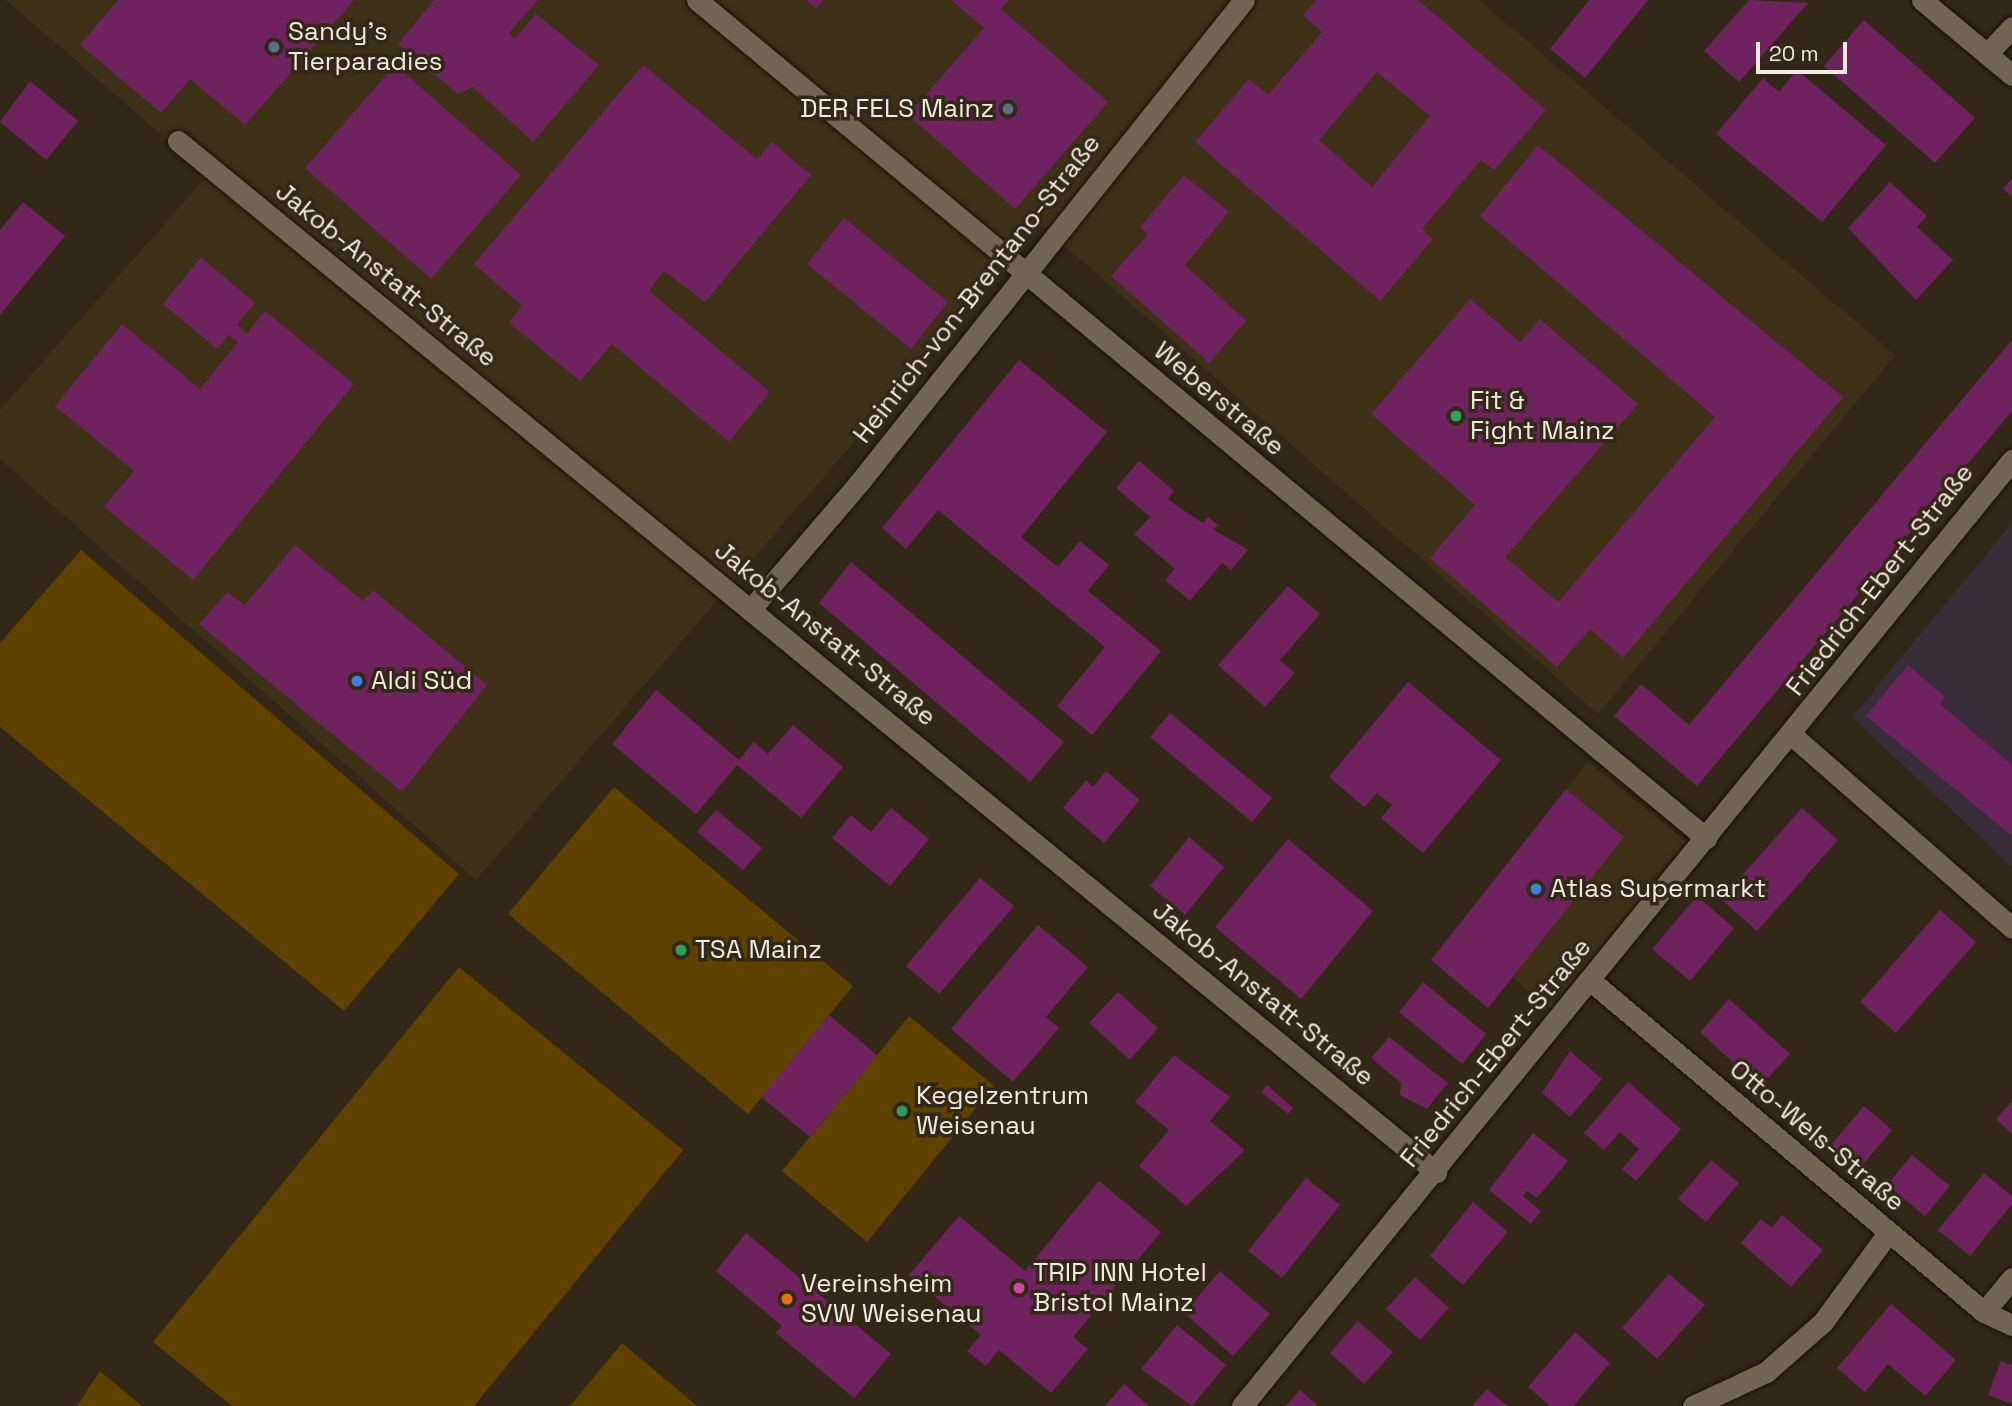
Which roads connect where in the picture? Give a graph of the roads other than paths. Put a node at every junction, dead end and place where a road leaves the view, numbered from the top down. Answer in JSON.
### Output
{"nodes":[{"id":1,"x":697,"y":0,"type":"edge"},
{"id":2,"x":1244,"y":0,"type":"edge"},
{"id":3,"x":1922,"y":0,"type":"edge"},
{"id":4,"x":2012,"y":27,"type":"edge"},
{"id":5,"x":1987,"y":54,"type":"junction"},
{"id":6,"x":2012,"y":75,"type":"edge"},
{"id":7,"x":178,"y":141,"type":"dead end"},
{"id":8,"x":1022,"y":273,"type":"junction"},
{"id":9,"x":2012,"y":460,"type":"edge"},
{"id":10,"x":750,"y":610,"type":"junction"},
{"id":11,"x":1793,"y":736,"type":"junction"},
{"id":12,"x":1706,"y":838,"type":"junction"},
{"id":13,"x":2012,"y":928,"type":"edge"},
{"id":14,"x":1591,"y":981,"type":"junction"},
{"id":15,"x":1436,"y":1172,"type":"junction"},
{"id":16,"x":1888,"y":1233,"type":"junction"},
{"id":17,"x":2012,"y":1278,"type":"edge"},
{"id":18,"x":1984,"y":1312,"type":"junction"},
{"id":19,"x":2012,"y":1325,"type":"edge"},
{"id":20,"x":1242,"y":1406,"type":"edge"},
{"id":21,"x":1693,"y":1406,"type":"edge"}],
"edges":[{"from":1,"to":8,"type":"street","name":"Weberstraße"},
{"from":2,"to":8,"type":"street","name":"Heinrich-von-Brentano-Straße"},
{"from":3,"to":5,"type":"street"},
{"from":4,"to":5,"type":"street"},
{"from":5,"to":6,"type":"street"},
{"from":7,"to":10,"type":"street","name":"Jakob-Anstatt-Straße"},
{"from":8,"to":10,"type":"street","name":"Heinrich-von-Brentano-Straße"},
{"from":8,"to":12,"type":"street","name":"Weberstraße"},
{"from":9,"to":11,"type":"street","name":"Friedrich-Ebert-Straße"},
{"from":10,"to":15,"type":"street","name":"Jakob-Anstatt-Straße"},
{"from":11,"to":12,"type":"street","name":"Friedrich-Ebert-Straße"},
{"from":11,"to":13,"type":"street","name":"Friedrich-Ebert-Straße"},
{"from":12,"to":14,"type":"street","name":"Friedrich-Ebert-Straße"},
{"from":14,"to":15,"type":"street","name":"Friedrich-Ebert-Straße"},
{"from":14,"to":16,"type":"street","name":"Otto-Wels-Straße"},
{"from":15,"to":20,"type":"street","name":"Friedrich-Ebert-Straße"},
{"from":16,"to":18,"type":"street","name":"Otto-Wels-Straße"},
{"from":16,"to":21,"type":"street"},
{"from":17,"to":18,"type":"street"},
{"from":18,"to":19,"type":"street","name":"Otto-Wels-Straße"}]}
